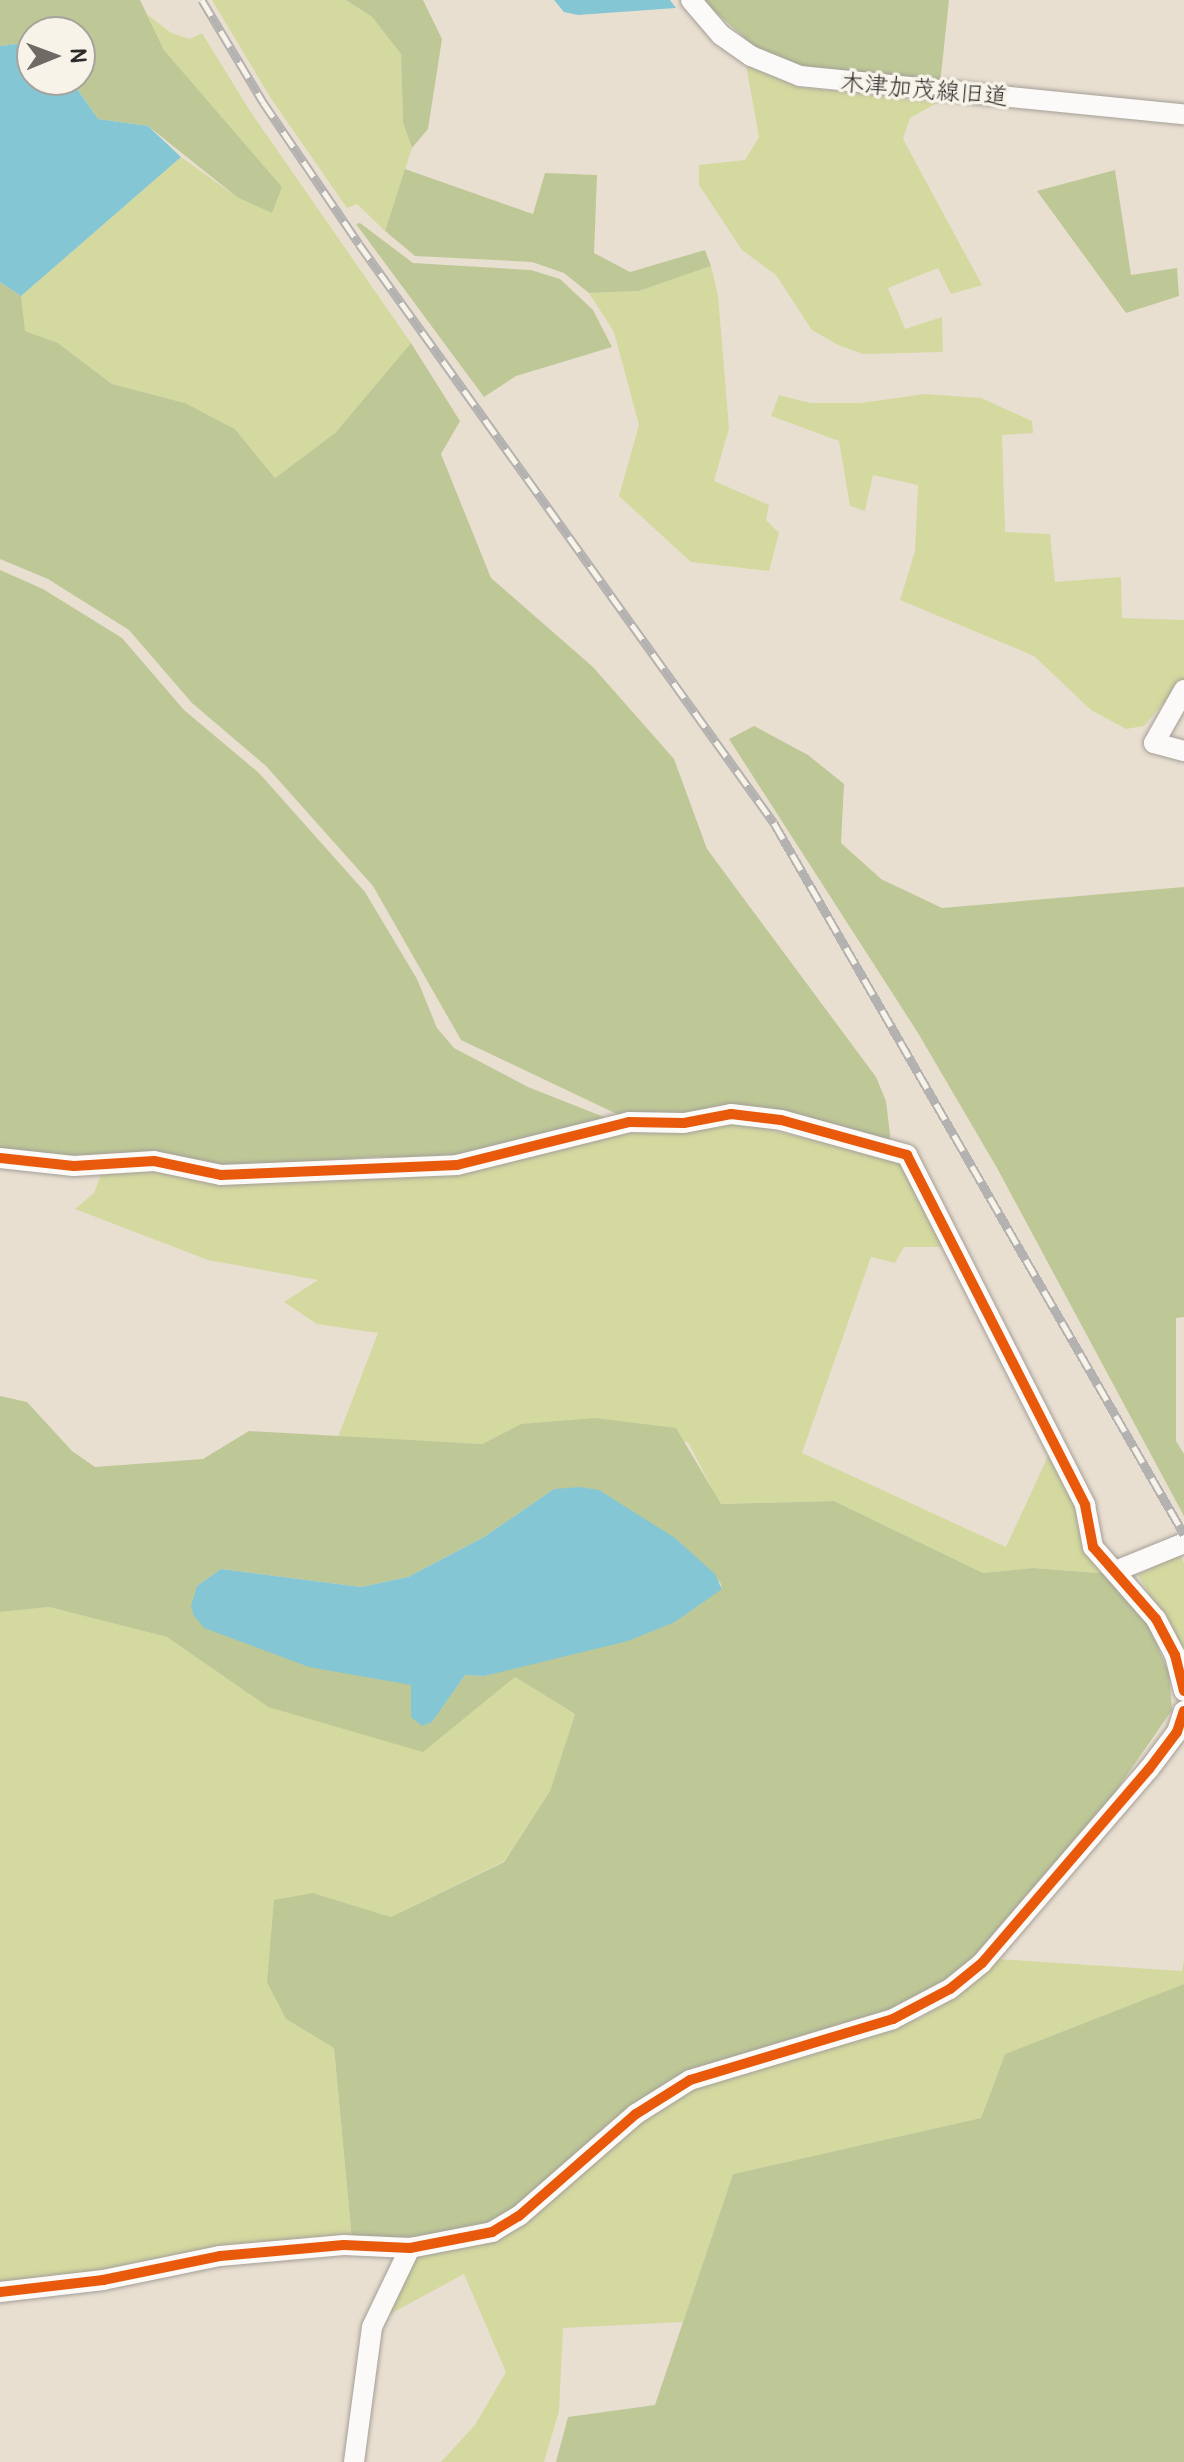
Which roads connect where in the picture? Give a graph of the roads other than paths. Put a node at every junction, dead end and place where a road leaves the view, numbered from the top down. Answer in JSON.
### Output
{"nodes":[{"id":1,"x":691,"y":0,"type":"edge"},
{"id":2,"x":1184,"y":114,"type":"edge"},
{"id":3,"x":1184,"y":690,"type":"edge"},
{"id":4,"x":1184,"y":751,"type":"edge"},
{"id":5,"x":0,"y":1158,"type":"edge"},
{"id":6,"x":1184,"y":1543,"type":"edge"},
{"id":7,"x":1118,"y":1570,"type":"junction"},
{"id":8,"x":1184,"y":1691,"type":"edge"},
{"id":9,"x":1184,"y":1711,"type":"edge"},
{"id":10,"x":410,"y":2248,"type":"junction"},
{"id":11,"x":0,"y":2292,"type":"edge"},
{"id":12,"x":354,"y":2462,"type":"edge"}],
"edges":[{"from":1,"to":2,"type":"street","name":"木津加茂線旧道"},
{"from":3,"to":4,"type":"street"},
{"from":5,"to":7,"type":"street"},
{"from":6,"to":7,"type":"street"},
{"from":7,"to":8,"type":"street"},
{"from":9,"to":10,"type":"street"},
{"from":10,"to":11,"type":"street"},
{"from":10,"to":12,"type":"street"}]}
